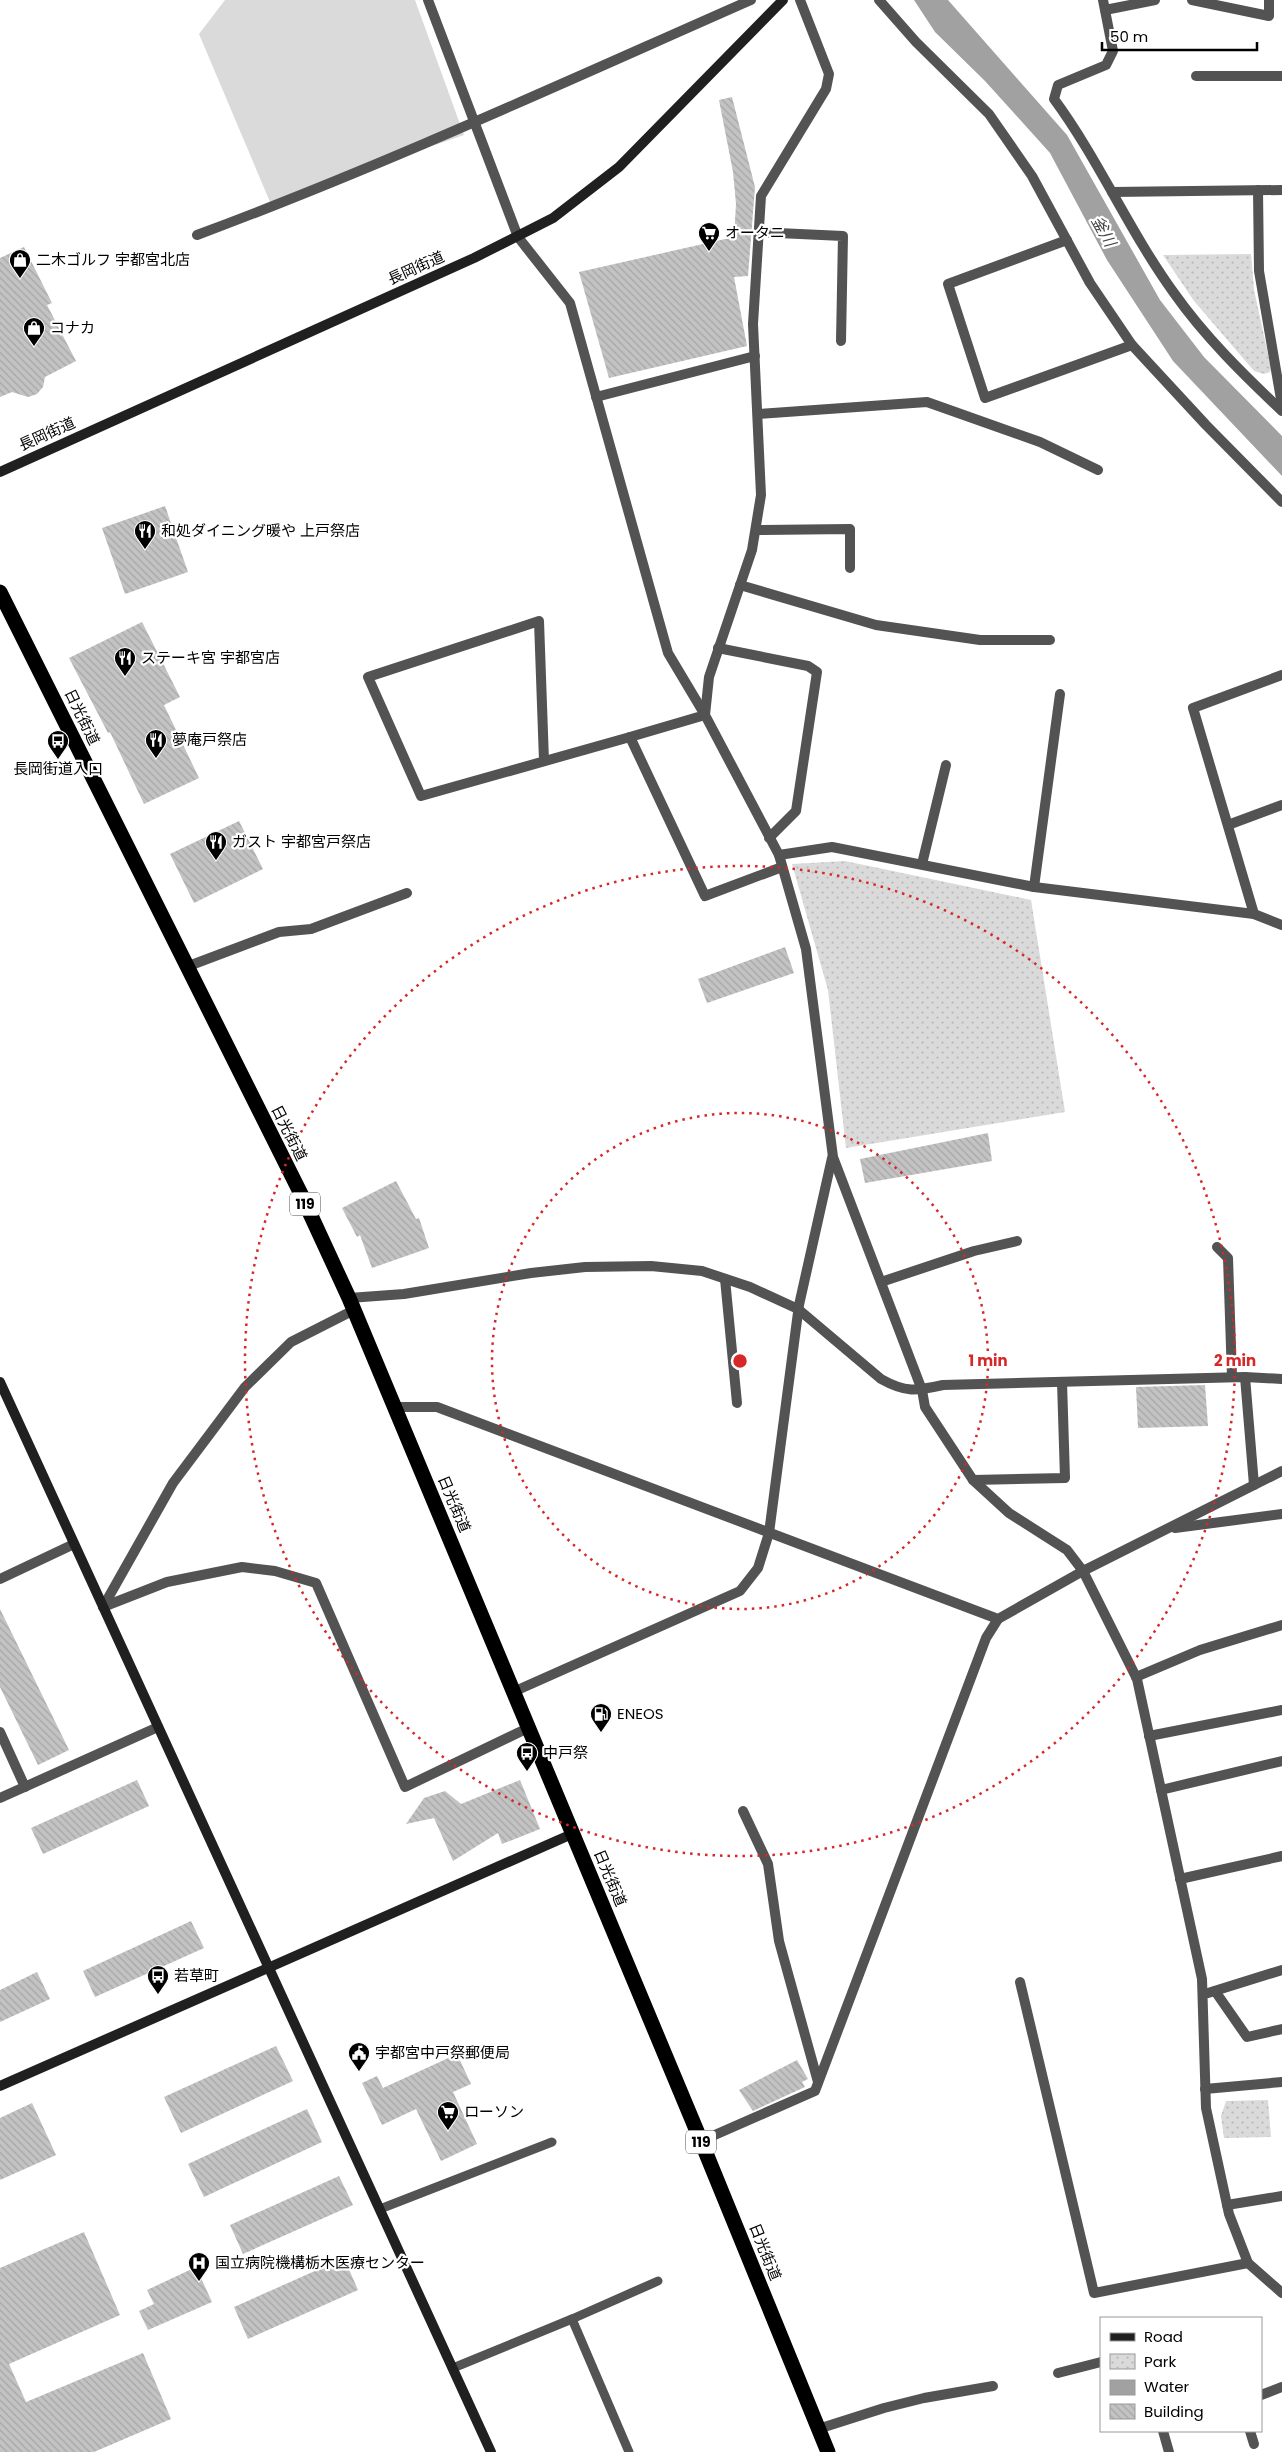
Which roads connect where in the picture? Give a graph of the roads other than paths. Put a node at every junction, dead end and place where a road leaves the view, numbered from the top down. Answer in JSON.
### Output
{"nodes":[{"id":1,"x":428,"y":0,"type":"edge"},
{"id":2,"x":751,"y":0,"type":"edge"},
{"id":3,"x":782,"y":0,"type":"edge"},
{"id":4,"x":800,"y":0,"type":"edge"},
{"id":5,"x":878,"y":0,"type":"edge"},
{"id":6,"x":1155,"y":0,"type":"edge"},
{"id":7,"x":1192,"y":0,"type":"edge"},
{"id":8,"x":1269,"y":0,"type":"edge"},
{"id":9,"x":772,"y":4,"type":"edge"},
{"id":10,"x":1104,"y":5,"type":"edge"},
{"id":11,"x":1196,"y":76,"type":"dead end"},
{"id":12,"x":1282,"y":76,"type":"edge"},
{"id":13,"x":474,"y":122,"type":"junction"},
{"id":14,"x":1258,"y":190,"type":"junction"},
{"id":15,"x":1282,"y":190,"type":"edge"},
{"id":16,"x":1112,"y":192,"type":"junction"},
{"id":17,"x":759,"y":232,"type":"junction"},
{"id":18,"x":197,"y":235,"type":"dead end"},
{"id":19,"x":518,"y":237,"type":"junction"},
{"id":20,"x":1067,"y":240,"type":"junction"},
{"id":21,"x":841,"y":340,"type":"dead end"},
{"id":22,"x":1132,"y":345,"type":"junction"},
{"id":23,"x":755,"y":356,"type":"junction"},
{"id":24,"x":596,"y":397,"type":"junction"},
{"id":25,"x":1282,"y":405,"type":"edge"},
{"id":26,"x":1282,"y":412,"type":"edge"},
{"id":27,"x":758,"y":414,"type":"junction"},
{"id":28,"x":1098,"y":470,"type":"dead end"},
{"id":29,"x":0,"y":472,"type":"edge"},
{"id":30,"x":1282,"y":502,"type":"edge"},
{"id":31,"x":757,"y":530,"type":"junction"},
{"id":32,"x":850,"y":568,"type":"dead end"},
{"id":33,"x":740,"y":585,"type":"junction"},
{"id":34,"x":0,"y":592,"type":"edge"},
{"id":35,"x":1050,"y":640,"type":"dead end"},
{"id":36,"x":718,"y":648,"type":"junction"},
{"id":37,"x":1282,"y":674,"type":"edge"},
{"id":38,"x":1060,"y":694,"type":"dead end"},
{"id":39,"x":705,"y":715,"type":"junction"},
{"id":40,"x":630,"y":737,"type":"junction"},
{"id":41,"x":544,"y":762,"type":"junction"},
{"id":42,"x":946,"y":764,"type":"dead end"},
{"id":43,"x":1282,"y":805,"type":"edge"},
{"id":44,"x":1228,"y":825,"type":"junction"},
{"id":45,"x":770,"y":838,"type":"junction"},
{"id":46,"x":779,"y":855,"type":"junction"},
{"id":47,"x":922,"y":864,"type":"junction"},
{"id":48,"x":782,"y":867,"type":"junction"},
{"id":49,"x":1034,"y":887,"type":"junction"},
{"id":50,"x":407,"y":893,"type":"dead end"},
{"id":51,"x":1254,"y":914,"type":"junction"},
{"id":52,"x":1282,"y":925,"type":"edge"},
{"id":53,"x":186,"y":967,"type":"junction"},
{"id":54,"x":833,"y":1157,"type":"junction"},
{"id":55,"x":1017,"y":1242,"type":"dead end"},
{"id":56,"x":1217,"y":1247,"type":"dead end"},
{"id":57,"x":725,"y":1279,"type":"junction"},
{"id":58,"x":881,"y":1282,"type":"junction"},
{"id":59,"x":351,"y":1304,"type":"junction"},
{"id":60,"x":798,"y":1309,"type":"junction"},
{"id":61,"x":1232,"y":1377,"type":"junction"},
{"id":62,"x":1245,"y":1377,"type":"junction"},
{"id":63,"x":1282,"y":1379,"type":"edge"},
{"id":64,"x":0,"y":1382,"type":"edge"},
{"id":65,"x":1062,"y":1382,"type":"junction"},
{"id":66,"x":922,"y":1390,"type":"junction"},
{"id":67,"x":736,"y":1403,"type":"dead end"},
{"id":68,"x":394,"y":1408,"type":"junction"},
{"id":69,"x":1282,"y":1471,"type":"edge"},
{"id":70,"x":974,"y":1480,"type":"junction"},
{"id":71,"x":1254,"y":1485,"type":"junction"},
{"id":72,"x":1282,"y":1514,"type":"edge"},
{"id":73,"x":1167,"y":1529,"type":"junction"},
{"id":74,"x":769,"y":1533,"type":"junction"},
{"id":75,"x":74,"y":1544,"type":"junction"},
{"id":76,"x":1083,"y":1571,"type":"junction"},
{"id":77,"x":0,"y":1579,"type":"edge"},
{"id":78,"x":103,"y":1608,"type":"junction"},
{"id":79,"x":998,"y":1620,"type":"junction"},
{"id":80,"x":1282,"y":1625,"type":"edge"},
{"id":81,"x":1136,"y":1676,"type":"junction"},
{"id":82,"x":513,"y":1692,"type":"junction"},
{"id":83,"x":1282,"y":1710,"type":"edge"},
{"id":84,"x":158,"y":1727,"type":"junction"},
{"id":85,"x":528,"y":1728,"type":"junction"},
{"id":86,"x":0,"y":1732,"type":"edge"},
{"id":87,"x":1149,"y":1736,"type":"junction"},
{"id":88,"x":1282,"y":1761,"type":"edge"},
{"id":89,"x":25,"y":1787,"type":"junction"},
{"id":90,"x":1161,"y":1790,"type":"junction"},
{"id":91,"x":0,"y":1798,"type":"edge"},
{"id":92,"x":743,"y":1811,"type":"dead end"},
{"id":93,"x":572,"y":1834,"type":"junction"},
{"id":94,"x":1282,"y":1856,"type":"edge"},
{"id":95,"x":1180,"y":1879,"type":"junction"},
{"id":96,"x":269,"y":1966,"type":"junction"},
{"id":97,"x":1282,"y":1970,"type":"edge"},
{"id":98,"x":1020,"y":1982,"type":"dead end"},
{"id":99,"x":1214,"y":1991,"type":"junction"},
{"id":100,"x":1203,"y":1995,"type":"junction"},
{"id":101,"x":1282,"y":2029,"type":"edge"},
{"id":102,"x":818,"y":2082,"type":"junction"},
{"id":103,"x":1282,"y":2082,"type":"edge"},
{"id":104,"x":0,"y":2086,"type":"edge"},
{"id":105,"x":1205,"y":2088,"type":"junction"},
{"id":106,"x":701,"y":2141,"type":"junction"},
{"id":107,"x":552,"y":2142,"type":"dead end"},
{"id":108,"x":1282,"y":2196,"type":"edge"},
{"id":109,"x":1227,"y":2205,"type":"junction"},
{"id":110,"x":380,"y":2209,"type":"junction"},
{"id":111,"x":1248,"y":2263,"type":"junction"},
{"id":112,"x":658,"y":2281,"type":"dead end"},
{"id":113,"x":1282,"y":2293,"type":"edge"},
{"id":114,"x":572,"y":2320,"type":"junction"},
{"id":115,"x":1100,"y":2362,"type":"edge"},
{"id":116,"x":453,"y":2368,"type":"junction"},
{"id":117,"x":1058,"y":2373,"type":"dead end"},
{"id":118,"x":993,"y":2386,"type":"dead end"},
{"id":119,"x":1282,"y":2387,"type":"edge"},
{"id":120,"x":1262,"y":2395,"type":"edge"},
{"id":121,"x":818,"y":2429,"type":"junction"},
{"id":122,"x":1164,"y":2432,"type":"edge"},
{"id":123,"x":1250,"y":2432,"type":"edge"},
{"id":124,"x":1254,"y":2444,"type":"dead end"},
{"id":125,"x":491,"y":2452,"type":"edge"},
{"id":126,"x":629,"y":2452,"type":"edge"},
{"id":127,"x":828,"y":2452,"type":"edge"},
{"id":128,"x":1169,"y":2452,"type":"edge"}],
"edges":[{"from":1,"to":13,"type":"street"},
{"from":2,"to":13,"type":"street"},
{"from":3,"to":9,"type":"street","name":"長岡街道"},
{"from":4,"to":17,"type":"street"},
{"from":5,"to":20,"type":"street"},
{"from":6,"to":10,"type":"street"},
{"from":7,"to":8,"type":"street"},
{"from":9,"to":19,"type":"street","name":"長岡街道"},
{"from":10,"to":16,"type":"street"},
{"from":11,"to":12,"type":"street"},
{"from":13,"to":18,"type":"street"},
{"from":13,"to":19,"type":"street"},
{"from":14,"to":15,"type":"street"},
{"from":14,"to":16,"type":"street"},
{"from":14,"to":25,"type":"street"},
{"from":16,"to":26,"type":"street"},
{"from":17,"to":21,"type":"street"},
{"from":17,"to":23,"type":"street"},
{"from":19,"to":24,"type":"street"},
{"from":19,"to":29,"type":"street","name":"長岡街道"},
{"from":20,"to":22,"type":"street"},
{"from":20,"to":22,"type":"street"},
{"from":22,"to":30,"type":"street"},
{"from":23,"to":24,"type":"street"},
{"from":23,"to":27,"type":"street"},
{"from":24,"to":39,"type":"street"},
{"from":27,"to":28,"type":"street"},
{"from":27,"to":31,"type":"street"},
{"from":31,"to":32,"type":"street"},
{"from":31,"to":33,"type":"street"},
{"from":33,"to":35,"type":"street"},
{"from":33,"to":36,"type":"street"},
{"from":34,"to":53,"type":"highway","name":"日光街道","number":"119"},
{"from":36,"to":39,"type":"street"},
{"from":36,"to":45,"type":"street"},
{"from":37,"to":44,"type":"street"},
{"from":38,"to":49,"type":"street"},
{"from":39,"to":40,"type":"street"},
{"from":39,"to":45,"type":"street"},
{"from":40,"to":41,"type":"street"},
{"from":40,"to":48,"type":"street"},
{"from":41,"to":41,"type":"street"},
{"from":42,"to":47,"type":"street"},
{"from":43,"to":44,"type":"street"},
{"from":44,"to":51,"type":"street"},
{"from":45,"to":46,"type":"street"},
{"from":46,"to":47,"type":"street"},
{"from":46,"to":48,"type":"street"},
{"from":47,"to":49,"type":"street"},
{"from":48,"to":54,"type":"street"},
{"from":49,"to":51,"type":"street"},
{"from":50,"to":53,"type":"street"},
{"from":51,"to":52,"type":"street"},
{"from":53,"to":59,"type":"highway","name":"日光街道","number":"119"},
{"from":54,"to":58,"type":"street"},
{"from":54,"to":60,"type":"street"},
{"from":55,"to":58,"type":"street"},
{"from":56,"to":61,"type":"street"},
{"from":57,"to":59,"type":"street"},
{"from":57,"to":60,"type":"street"},
{"from":57,"to":67,"type":"street"},
{"from":58,"to":66,"type":"street"},
{"from":59,"to":68,"type":"highway","name":"日光街道","number":"119"},
{"from":59,"to":78,"type":"street"},
{"from":60,"to":66,"type":"street"},
{"from":60,"to":74,"type":"street"},
{"from":61,"to":62,"type":"street"},
{"from":61,"to":65,"type":"street"},
{"from":62,"to":63,"type":"street"},
{"from":62,"to":71,"type":"street"},
{"from":64,"to":75,"type":"street"},
{"from":65,"to":66,"type":"street"},
{"from":65,"to":70,"type":"street"},
{"from":66,"to":70,"type":"street"},
{"from":68,"to":74,"type":"street"},
{"from":68,"to":82,"type":"highway","name":"日光街道","number":"119"},
{"from":69,"to":71,"type":"street"},
{"from":70,"to":76,"type":"street"},
{"from":71,"to":73,"type":"street"},
{"from":72,"to":73,"type":"street"},
{"from":73,"to":76,"type":"street"},
{"from":74,"to":79,"type":"street"},
{"from":74,"to":82,"type":"street"},
{"from":75,"to":77,"type":"street"},
{"from":75,"to":78,"type":"street"},
{"from":76,"to":79,"type":"street"},
{"from":76,"to":81,"type":"street"},
{"from":78,"to":84,"type":"street"},
{"from":78,"to":85,"type":"street"},
{"from":79,"to":102,"type":"street"},
{"from":80,"to":81,"type":"street"},
{"from":81,"to":87,"type":"street"},
{"from":82,"to":85,"type":"highway","name":"日光街道","number":"119"},
{"from":83,"to":87,"type":"street"},
{"from":84,"to":89,"type":"street"},
{"from":84,"to":96,"type":"street"},
{"from":85,"to":93,"type":"highway","name":"日光街道","number":"119"},
{"from":86,"to":89,"type":"street"},
{"from":87,"to":90,"type":"street"},
{"from":88,"to":90,"type":"street"},
{"from":89,"to":91,"type":"street"},
{"from":90,"to":95,"type":"street"},
{"from":92,"to":102,"type":"street"},
{"from":93,"to":96,"type":"street"},
{"from":93,"to":106,"type":"highway","name":"日光街道","number":"119"},
{"from":94,"to":95,"type":"street"},
{"from":95,"to":100,"type":"street"},
{"from":96,"to":104,"type":"street"},
{"from":96,"to":110,"type":"street"},
{"from":97,"to":99,"type":"street"},
{"from":98,"to":111,"type":"street"},
{"from":99,"to":100,"type":"street"},
{"from":99,"to":101,"type":"street"},
{"from":100,"to":105,"type":"street"},
{"from":102,"to":106,"type":"street"},
{"from":103,"to":105,"type":"street"},
{"from":105,"to":109,"type":"street"},
{"from":106,"to":121,"type":"highway","name":"日光街道","number":"119"},
{"from":107,"to":110,"type":"lane"},
{"from":108,"to":109,"type":"street"},
{"from":109,"to":111,"type":"street"},
{"from":110,"to":116,"type":"street"},
{"from":111,"to":113,"type":"street"},
{"from":112,"to":114,"type":"lane"},
{"from":114,"to":116,"type":"lane"},
{"from":114,"to":126,"type":"lane"},
{"from":115,"to":117,"type":"street"},
{"from":116,"to":125,"type":"street"},
{"from":118,"to":121,"type":"street"},
{"from":119,"to":120,"type":"street"},
{"from":121,"to":127,"type":"highway","name":"日光街道","number":"119"},
{"from":122,"to":128,"type":"street"},
{"from":123,"to":124,"type":"street"}]}
